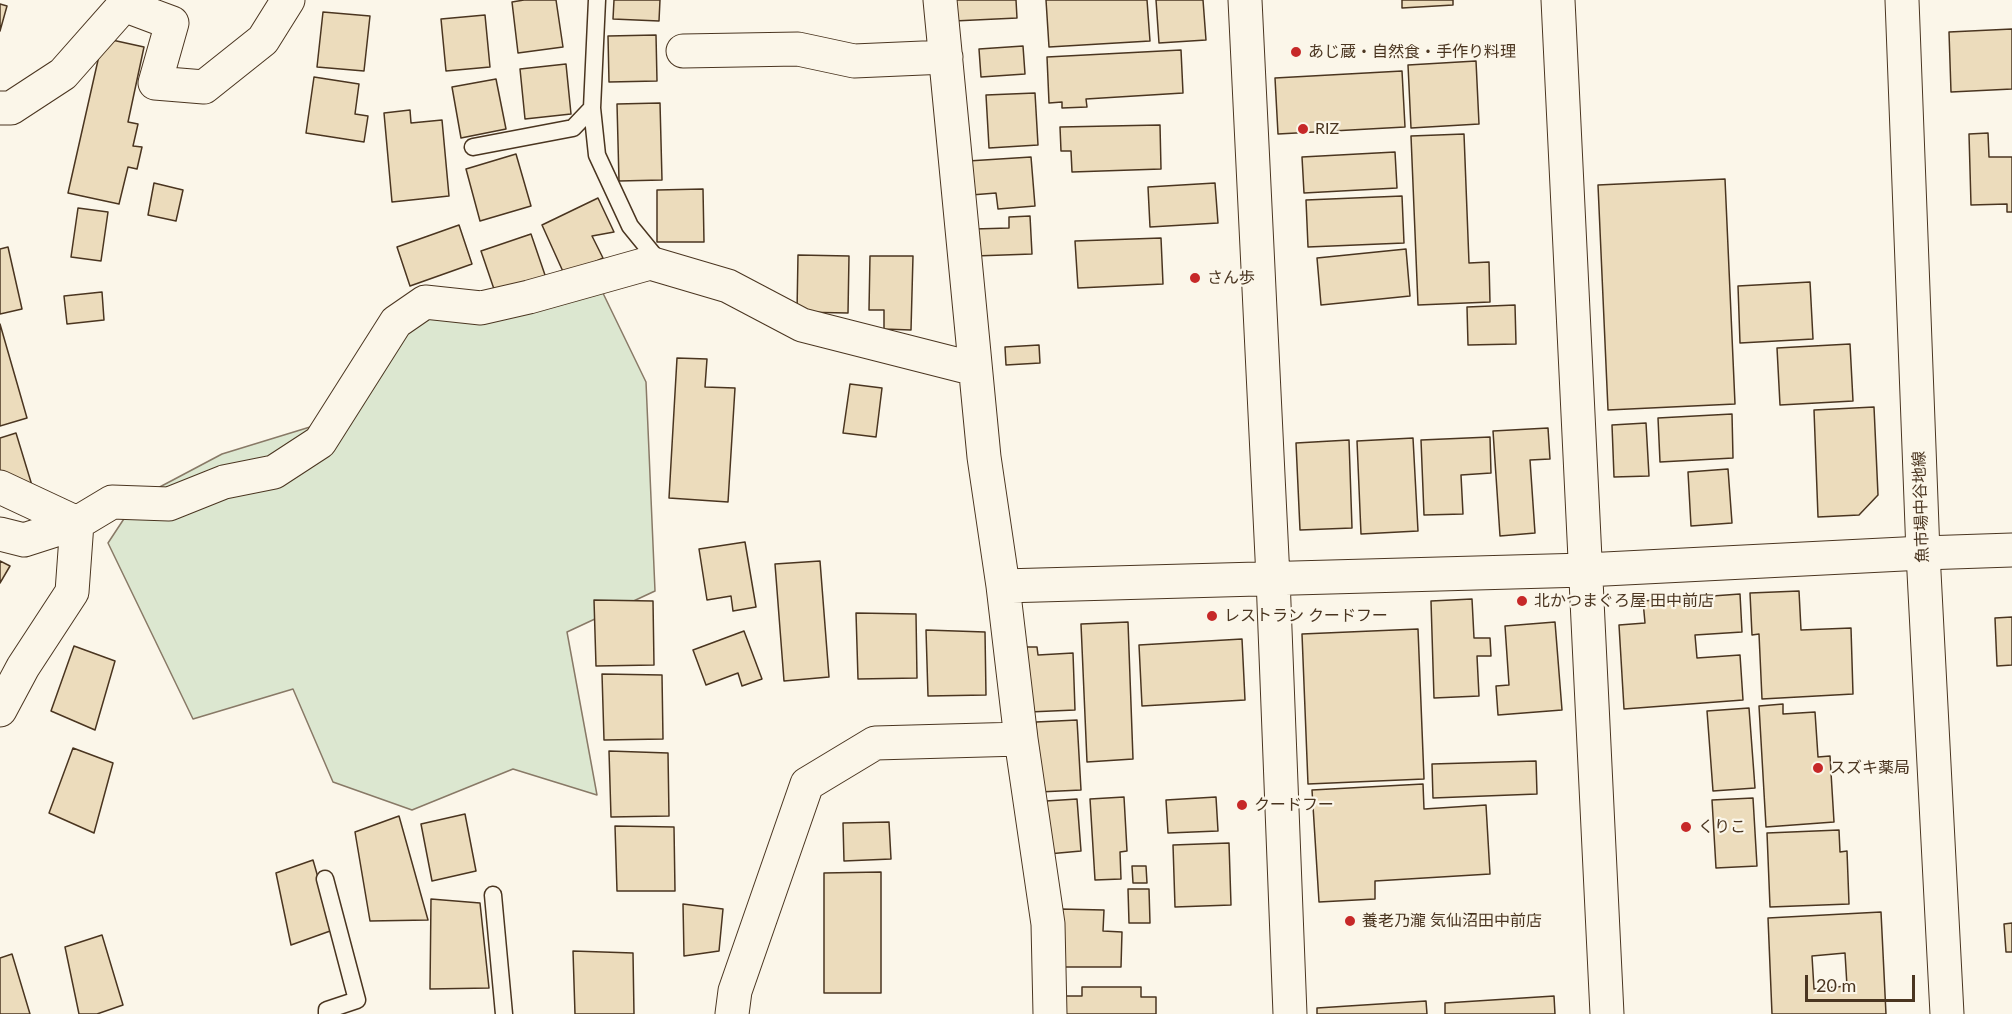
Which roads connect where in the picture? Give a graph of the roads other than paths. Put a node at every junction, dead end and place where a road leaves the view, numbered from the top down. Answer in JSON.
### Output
{"nodes":[{"id":1,"x":288,"y":0,"type":"edge"},
{"id":2,"x":597,"y":0,"type":"edge"},
{"id":3,"x":940,"y":0,"type":"edge"},
{"id":4,"x":1245,"y":0,"type":"edge"},
{"id":5,"x":1558,"y":0,"type":"edge"},
{"id":6,"x":1902,"y":0,"type":"edge"},
{"id":7,"x":683,"y":51,"type":"dead end"},
{"id":8,"x":946,"y":57,"type":"junction"},
{"id":9,"x":0,"y":108,"type":"edge"},
{"id":10,"x":592,"y":108,"type":"junction"},
{"id":11,"x":473,"y":147,"type":"dead end"},
{"id":12,"x":664,"y":267,"type":"junction"},
{"id":13,"x":975,"y":369,"type":"junction"},
{"id":14,"x":0,"y":487,"type":"edge"},
{"id":15,"x":77,"y":523,"type":"junction"},
{"id":16,"x":0,"y":534,"type":"edge"},
{"id":17,"x":2012,"y":550,"type":"edge"},
{"id":18,"x":1923,"y":553,"type":"junction"},
{"id":19,"x":1585,"y":570,"type":"junction"},
{"id":20,"x":1273,"y":578,"type":"junction"},
{"id":21,"x":1003,"y":586,"type":"junction"},
{"id":22,"x":0,"y":710,"type":"edge"},
{"id":23,"x":1021,"y":739,"type":"junction"},
{"id":24,"x":325,"y":879,"type":"dead end"},
{"id":25,"x":493,"y":895,"type":"dead end"},
{"id":26,"x":327,"y":1014,"type":"edge"},
{"id":27,"x":504,"y":1014,"type":"edge"},
{"id":28,"x":732,"y":1014,"type":"edge"},
{"id":29,"x":1050,"y":1014,"type":"edge"},
{"id":30,"x":1290,"y":1014,"type":"edge"},
{"id":31,"x":1607,"y":1014,"type":"edge"},
{"id":32,"x":1947,"y":1014,"type":"edge"}],
"edges":[{"from":1,"to":9,"type":"street"},
{"from":2,"to":10,"type":"lane"},
{"from":3,"to":8,"type":"street"},
{"from":4,"to":20,"type":"street"},
{"from":5,"to":19,"type":"street"},
{"from":6,"to":18,"type":"street","name":"魚市場中谷地線"},
{"from":7,"to":8,"type":"street"},
{"from":8,"to":13,"type":"street"},
{"from":10,"to":11,"type":"lane"},
{"from":10,"to":12,"type":"lane"},
{"from":12,"to":13,"type":"street"},
{"from":12,"to":15,"type":"street"},
{"from":13,"to":21,"type":"street"},
{"from":14,"to":15,"type":"street"},
{"from":15,"to":16,"type":"street"},
{"from":15,"to":22,"type":"street"},
{"from":17,"to":18,"type":"street"},
{"from":18,"to":19,"type":"street"},
{"from":18,"to":32,"type":"street","name":"魚市場中谷地線"},
{"from":19,"to":20,"type":"street"},
{"from":19,"to":31,"type":"street"},
{"from":20,"to":21,"type":"street"},
{"from":20,"to":30,"type":"street"},
{"from":21,"to":23,"type":"street"},
{"from":23,"to":28,"type":"street"},
{"from":23,"to":29,"type":"street"},
{"from":24,"to":26,"type":"lane"},
{"from":25,"to":27,"type":"lane"}]}
